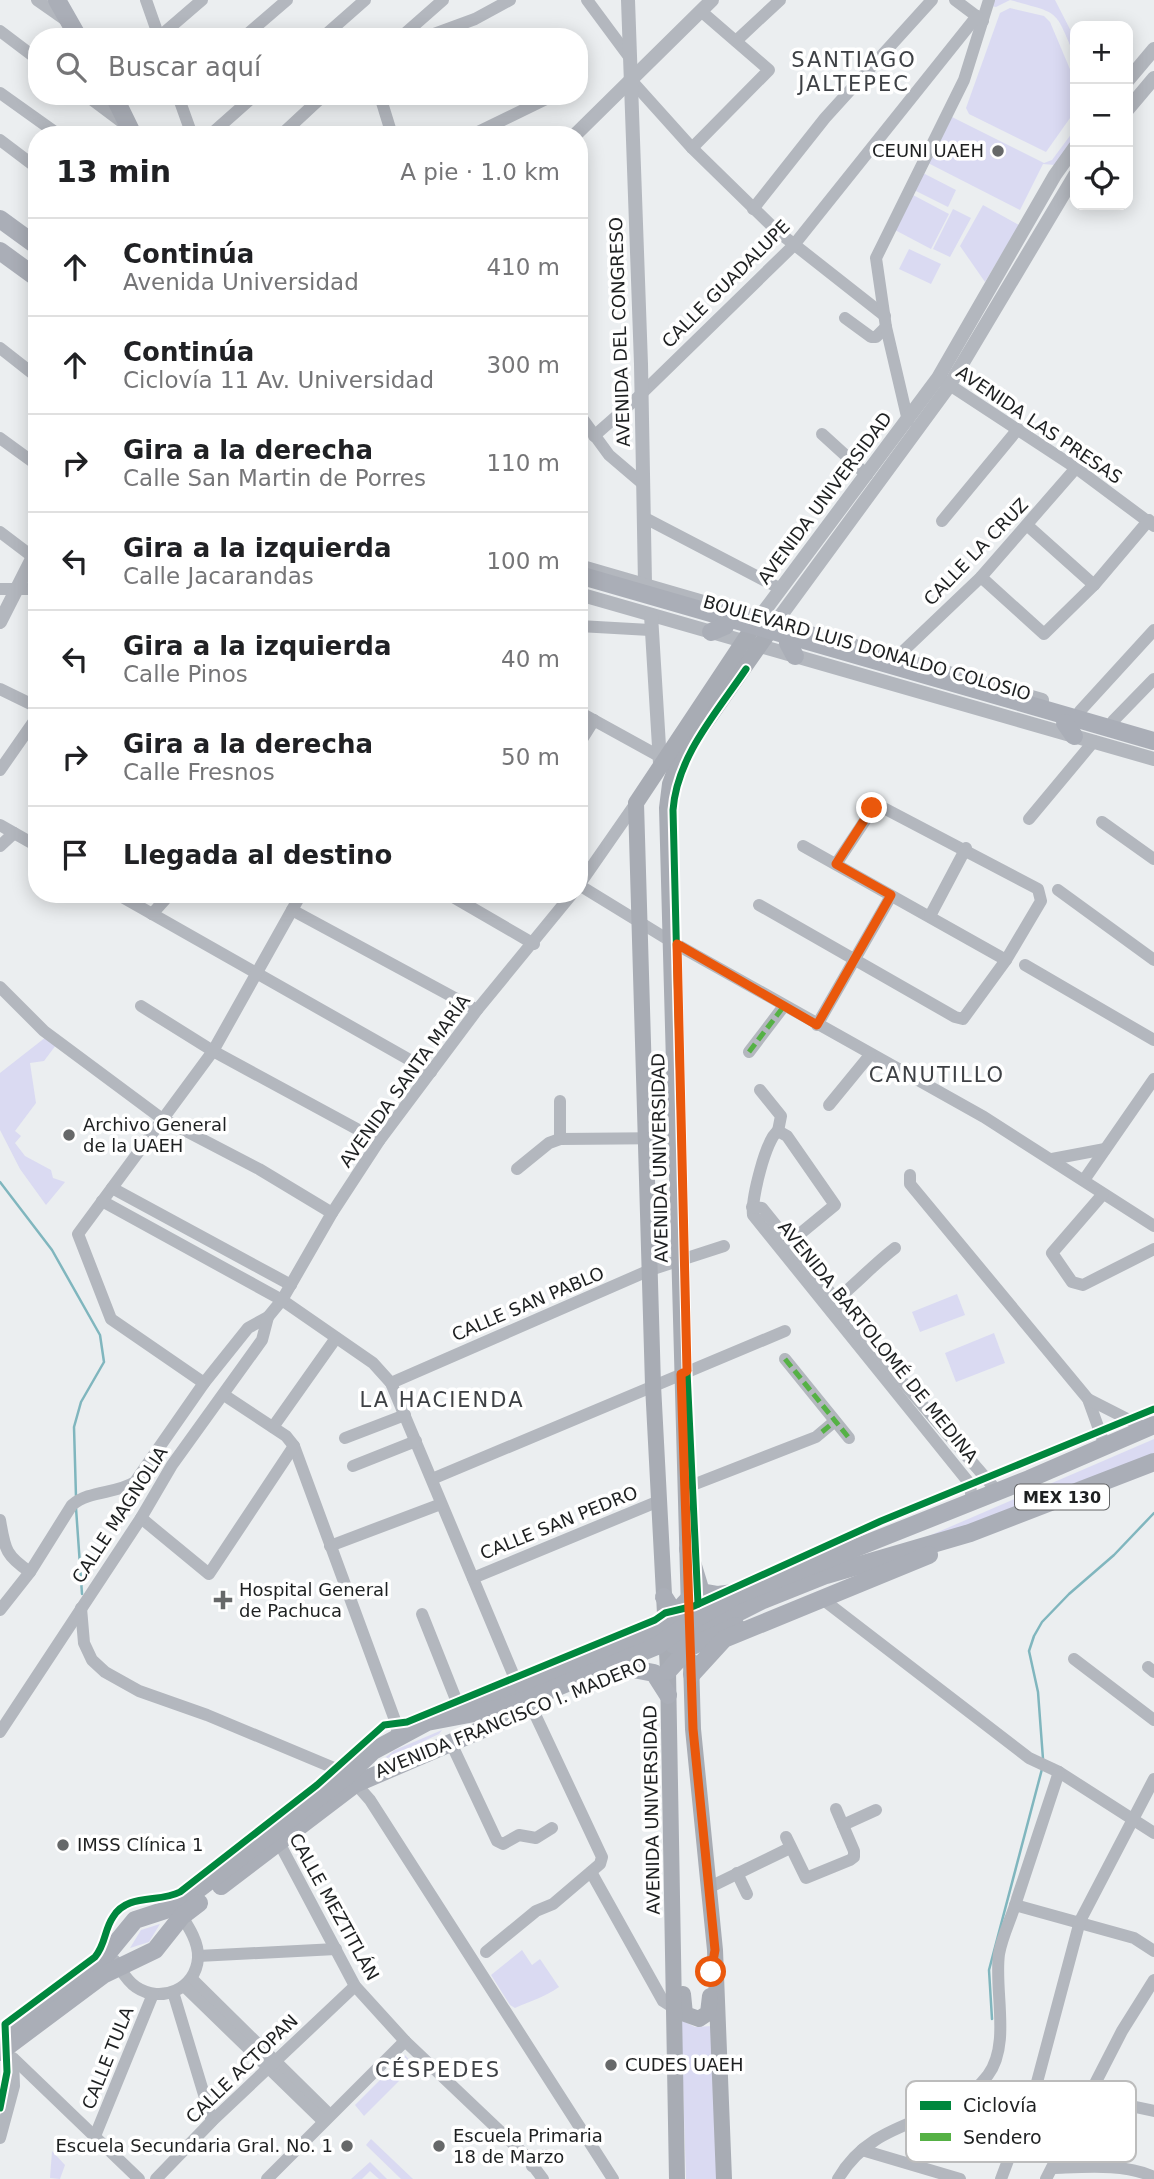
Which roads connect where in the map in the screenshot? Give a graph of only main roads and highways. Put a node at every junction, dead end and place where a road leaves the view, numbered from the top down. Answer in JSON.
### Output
{"nodes":[{"id":1,"x":57,"y":0,"type":"edge"},
{"id":2,"x":73,"y":28,"type":"edge"},
{"id":3,"x":118,"y":105,"type":"edge"},
{"id":4,"x":129,"y":126,"type":"edge"},
{"id":5,"x":0,"y":219,"type":"edge"},
{"id":6,"x":28,"y":239,"type":"edge"},
{"id":7,"x":0,"y":251,"type":"edge"},
{"id":8,"x":28,"y":271,"type":"edge"},
{"id":9,"x":588,"y":578,"type":"edge"},
{"id":10,"x":588,"y":589,"type":"edge"},
{"id":11,"x":719,"y":604,"type":"road end"},
{"id":12,"x":759,"y":618,"type":"road end"},
{"id":13,"x":776,"y":622,"type":"road end"},
{"id":14,"x":804,"y":630,"type":"road end"},
{"id":15,"x":711,"y":632,"type":"road end"},
{"id":16,"x":795,"y":656,"type":"road end"},
{"id":17,"x":1034,"y":710,"type":"junction"},
{"id":18,"x":1072,"y":722,"type":"junction"},
{"id":19,"x":1154,"y":741,"type":"edge"},
{"id":20,"x":1154,"y":748,"type":"edge"},
{"id":21,"x":648,"y":1182,"type":"junction"},
{"id":22,"x":677,"y":1182,"type":"junction"},
{"id":23,"x":1150,"y":1427,"type":"edge"},
{"id":24,"x":1154,"y":1462,"type":"edge"},
{"id":25,"x":1028,"y":1479,"type":"junction"},
{"id":26,"x":970,"y":1533,"type":"junction"},
{"id":27,"x":688,"y":1549,"type":"junction"},
{"id":28,"x":874,"y":1561,"type":"junction"},
{"id":29,"x":745,"y":1592,"type":"junction"},
{"id":30,"x":664,"y":1597,"type":"junction"},
{"id":31,"x":689,"y":1598,"type":"junction"},
{"id":32,"x":677,"y":1634,"type":"junction"},
{"id":33,"x":633,"y":1669,"type":"junction"},
{"id":34,"x":692,"y":1674,"type":"junction"},
{"id":35,"x":668,"y":1681,"type":"junction"},
{"id":36,"x":481,"y":1712,"type":"junction"},
{"id":37,"x":427,"y":1722,"type":"junction"},
{"id":38,"x":393,"y":1765,"type":"junction"},
{"id":39,"x":351,"y":1779,"type":"junction"},
{"id":40,"x":178,"y":1911,"type":"junction"},
{"id":41,"x":674,"y":1912,"type":"junction"},
{"id":42,"x":715,"y":1950,"type":"junction"},
{"id":43,"x":114,"y":1960,"type":"junction"},
{"id":44,"x":8,"y":2043,"type":"edge"},
{"id":45,"x":676,"y":2179,"type":"edge"},
{"id":46,"x":724,"y":2179,"type":"edge"}],
"edges":[{"from":1,"to":2,"type":"main road"},
{"from":3,"to":4,"type":"main road"},
{"from":5,"to":6,"type":"main road"},
{"from":7,"to":8,"type":"main road"},
{"from":9,"to":17,"type":"main road"},
{"from":10,"to":17,"type":"main road"},
{"from":11,"to":15,"type":"main road"},
{"from":12,"to":21,"type":"main road","name":"AVENIDA UNIVERSIDAD"},
{"from":13,"to":22,"type":"main road","name":"AVENIDA UNIVERSIDAD"},
{"from":14,"to":16,"type":"main road"},
{"from":17,"to":18,"type":"main road"},
{"from":18,"to":19,"type":"main road"},
{"from":18,"to":20,"type":"main road"},
{"from":21,"to":22,"type":"main road"},
{"from":21,"to":30,"type":"main road","name":"AVENIDA UNIVERSIDAD"},
{"from":22,"to":27,"type":"main road","name":"AVENIDA UNIVERSIDAD"},
{"from":23,"to":25,"type":"main road","number":"MEX 130"},
{"from":24,"to":26,"type":"main road","number":"MEX 130"},
{"from":25,"to":28,"type":"main road"},
{"from":25,"to":29,"type":"main road","number":"MEX 130"},
{"from":26,"to":28,"type":"main road","number":"MEX 130"},
{"from":26,"to":34,"type":"main road"},
{"from":27,"to":29,"type":"main road"},
{"from":27,"to":31,"type":"main road","name":"AVENIDA UNIVERSIDAD"},
{"from":28,"to":32,"type":"main road","number":"MEX 130"},
{"from":29,"to":32,"type":"main road","number":"MEX 130"},
{"from":30,"to":31,"type":"main road"},
{"from":30,"to":32,"type":"main road"},
{"from":31,"to":32,"type":"main road"},
{"from":32,"to":33,"type":"main road","name":"AVENIDA FRANCISCO I. MADERO","number":"MEX 130"},
{"from":32,"to":34,"type":"main road"},
{"from":32,"to":35,"type":"main road"},
{"from":32,"to":36,"type":"main road","name":"AVENIDA FRANCISCO I. MADERO","number":"MEX 130"},
{"from":32,"to":37,"type":"main road"},
{"from":33,"to":35,"type":"main road"},
{"from":33,"to":38,"type":"main road","name":"AVENIDA FRANCISCO I. MADERO","number":"MEX 130"},
{"from":34,"to":35,"type":"main road"},
{"from":34,"to":42,"type":"main road"},
{"from":35,"to":41,"type":"main road","name":"AVENIDA UNIVERSIDAD"},
{"from":36,"to":37,"type":"main road","name":"AVENIDA FRANCISCO I. MADERO","number":"MEX 130"},
{"from":36,"to":38,"type":"main road"},
{"from":37,"to":39,"type":"main road","name":"AVENIDA FRANCISCO I. MADERO","number":"MEX 130"},
{"from":38,"to":39,"type":"main road","name":"AVENIDA FRANCISCO I. MADERO","number":"MEX 130"},
{"from":39,"to":40,"type":"main road","name":"AVENIDA FRANCISCO I. MADERO","number":"MEX 130"},
{"from":40,"to":43,"type":"main road","name":"AVENIDA FRANCISCO I. MADERO","number":"MEX 130"},
{"from":40,"to":43,"type":"main road","name":"AVENIDA FRANCISCO I. MADERO","number":"MEX 130"},
{"from":41,"to":42,"type":"main road"},
{"from":41,"to":45,"type":"main road","name":"AVENIDA UNIVERSIDAD"},
{"from":42,"to":46,"type":"main road"},
{"from":43,"to":44,"type":"main road","name":"AVENIDA FRANCISCO I. MADERO","number":"MEX 130"}]}
